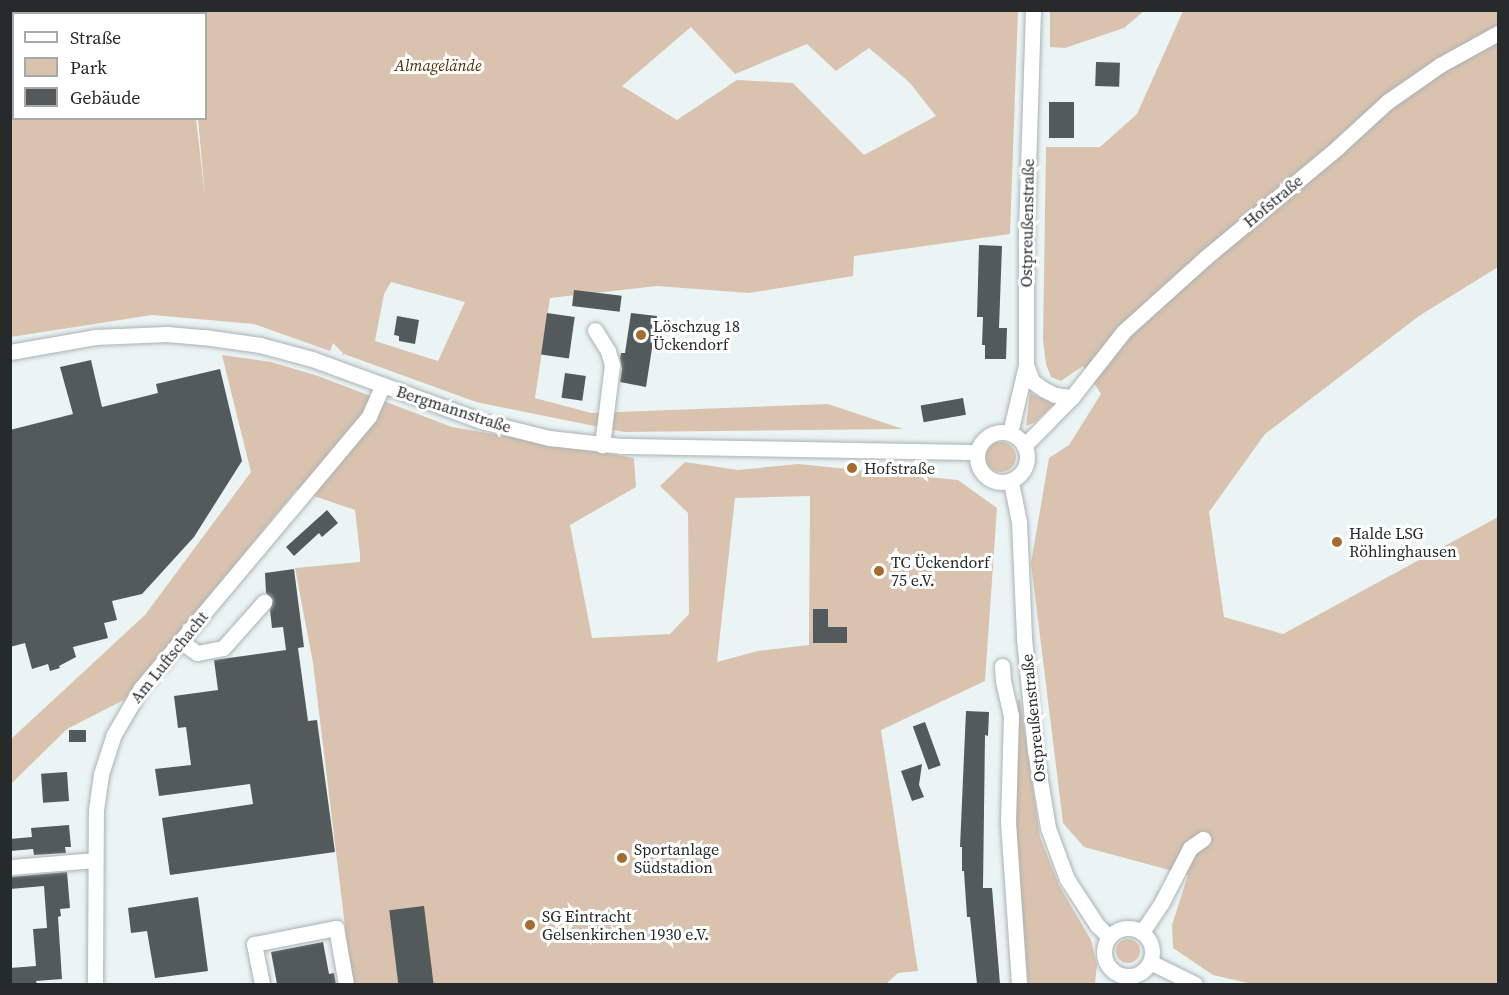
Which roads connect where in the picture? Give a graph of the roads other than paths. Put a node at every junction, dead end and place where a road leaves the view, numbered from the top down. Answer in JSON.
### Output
{"nodes":[{"id":1,"x":1033,"y":10,"type":"edge"},
{"id":2,"x":1498,"y":33,"type":"edge"},
{"id":3,"x":595,"y":330,"type":"dead end"},
{"id":4,"x":10,"y":352,"type":"edge"},
{"id":5,"x":1026,"y":365,"type":"junction"},
{"id":6,"x":383,"y":385,"type":"junction"},
{"id":7,"x":1072,"y":397,"type":"junction"},
{"id":8,"x":1010,"y":433,"type":"junction"},
{"id":9,"x":602,"y":445,"type":"junction"},
{"id":10,"x":1024,"y":446,"type":"junction"},
{"id":11,"x":976,"y":452,"type":"junction"},
{"id":12,"x":1011,"y":482,"type":"junction"},
{"id":13,"x":264,"y":602,"type":"dead end"},
{"id":14,"x":180,"y":641,"type":"junction"},
{"id":15,"x":1002,"y":666,"type":"dead end"},
{"id":16,"x":1203,"y":839,"type":"dead end"},
{"id":17,"x":95,"y":860,"type":"junction"},
{"id":18,"x":10,"y":867,"type":"edge"},
{"id":19,"x":1142,"y":932,"type":"junction"},
{"id":20,"x":1108,"y":937,"type":"junction"},
{"id":21,"x":1150,"y":962,"type":"junction"},
{"id":22,"x":1117,"y":979,"type":"edge"},
{"id":23,"x":95,"y":984,"type":"edge"},
{"id":24,"x":262,"y":984,"type":"edge"},
{"id":25,"x":346,"y":984,"type":"edge"},
{"id":26,"x":1019,"y":984,"type":"edge"},
{"id":27,"x":1195,"y":984,"type":"edge"}],
"edges":[{"from":1,"to":5,"type":"street","name":"Ostpreußenstraße"},
{"from":2,"to":7,"type":"street","name":"Hofstraße"},
{"from":3,"to":9,"type":"street"},
{"from":4,"to":6,"type":"street","name":"Bergmannstraße"},
{"from":5,"to":7,"type":"street"},
{"from":5,"to":8,"type":"street","name":"Ostpreußenstraße"},
{"from":6,"to":9,"type":"street","name":"Bergmannstraße"},
{"from":6,"to":14,"type":"street","name":"Am Luftschacht"},
{"from":7,"to":10,"type":"street","name":"Hofstraße"},
{"from":8,"to":10,"type":"street"},
{"from":8,"to":11,"type":"street"},
{"from":9,"to":11,"type":"street","name":"Bergmannstraße"},
{"from":10,"to":12,"type":"street"},
{"from":11,"to":12,"type":"street"},
{"from":12,"to":20,"type":"street","name":"Ostpreußenstraße"},
{"from":13,"to":14,"type":"street"},
{"from":14,"to":17,"type":"street","name":"Am Luftschacht"},
{"from":15,"to":26,"type":"street","name":"Ostpreußenstraße"},
{"from":16,"to":19,"type":"street"},
{"from":17,"to":18,"type":"street"},
{"from":17,"to":23,"type":"street","name":"Am Luftschacht"},
{"from":19,"to":20,"type":"street"},
{"from":19,"to":21,"type":"street"},
{"from":20,"to":22,"type":"street"},
{"from":21,"to":22,"type":"street"},
{"from":21,"to":27,"type":"street"},
{"from":24,"to":25,"type":"street"}]}
